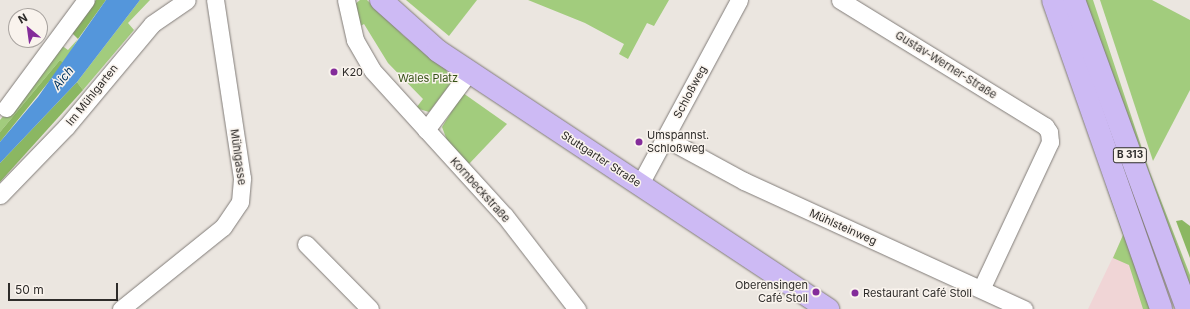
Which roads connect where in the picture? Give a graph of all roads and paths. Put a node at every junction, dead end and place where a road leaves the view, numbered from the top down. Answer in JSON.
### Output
{"nodes":[{"id":1,"x":86,"y":0,"type":"edge"},
{"id":2,"x":186,"y":0,"type":"edge"},
{"id":3,"x":215,"y":0,"type":"edge"},
{"id":4,"x":346,"y":0,"type":"edge"},
{"id":5,"x":381,"y":0,"type":"edge"},
{"id":6,"x":739,"y":0,"type":"edge"},
{"id":7,"x":840,"y":0,"type":"edge"},
{"id":8,"x":1053,"y":0,"type":"edge"},
{"id":9,"x":1074,"y":0,"type":"edge"},
{"id":10,"x":469,"y":72,"type":"junction"},
{"id":11,"x":6,"y":108,"type":"dead end"},
{"id":12,"x":426,"y":130,"type":"junction"},
{"id":13,"x":665,"y":138,"type":"junction"},
{"id":14,"x":640,"y":184,"type":"junction"},
{"id":15,"x":0,"y":195,"type":"edge"},
{"id":16,"x":306,"y":244,"type":"dead end"},
{"id":17,"x":982,"y":287,"type":"junction"},
{"id":18,"x":131,"y":306,"type":"edge"},
{"id":19,"x":370,"y":309,"type":"edge"},
{"id":20,"x":577,"y":309,"type":"edge"},
{"id":21,"x":828,"y":309,"type":"edge"},
{"id":22,"x":1024,"y":309,"type":"edge"},
{"id":23,"x":1161,"y":309,"type":"edge"},
{"id":24,"x":1187,"y":309,"type":"edge"}],
"edges":[{"from":1,"to":11,"type":"street"},
{"from":2,"to":15,"type":"street","name":"Im Mühlgarten"},
{"from":3,"to":18,"type":"street","name":"Mühlgasse"},
{"from":4,"to":12,"type":"street"},
{"from":5,"to":10,"type":"main road","name":"Stuttgarter Straße"},
{"from":6,"to":13,"type":"street","name":"Schloßweg"},
{"from":7,"to":17,"type":"street","name":"Gustav-Werner-Straße"},
{"from":8,"to":23,"type":"main road","number":"B 313"},
{"from":9,"to":24,"type":"main road","number":"B 313"},
{"from":10,"to":12,"type":"street"},
{"from":10,"to":14,"type":"main road","name":"Stuttgarter Straße"},
{"from":12,"to":20,"type":"street","name":"Kornbeckstraße"},
{"from":13,"to":14,"type":"street","name":"Schloßweg"},
{"from":13,"to":17,"type":"street","name":"Mühlsteinweg"},
{"from":14,"to":21,"type":"main road","name":"Stuttgarter Straße"},
{"from":16,"to":19,"type":"street"},
{"from":17,"to":22,"type":"street","name":"Mühlsteinweg"}]}
